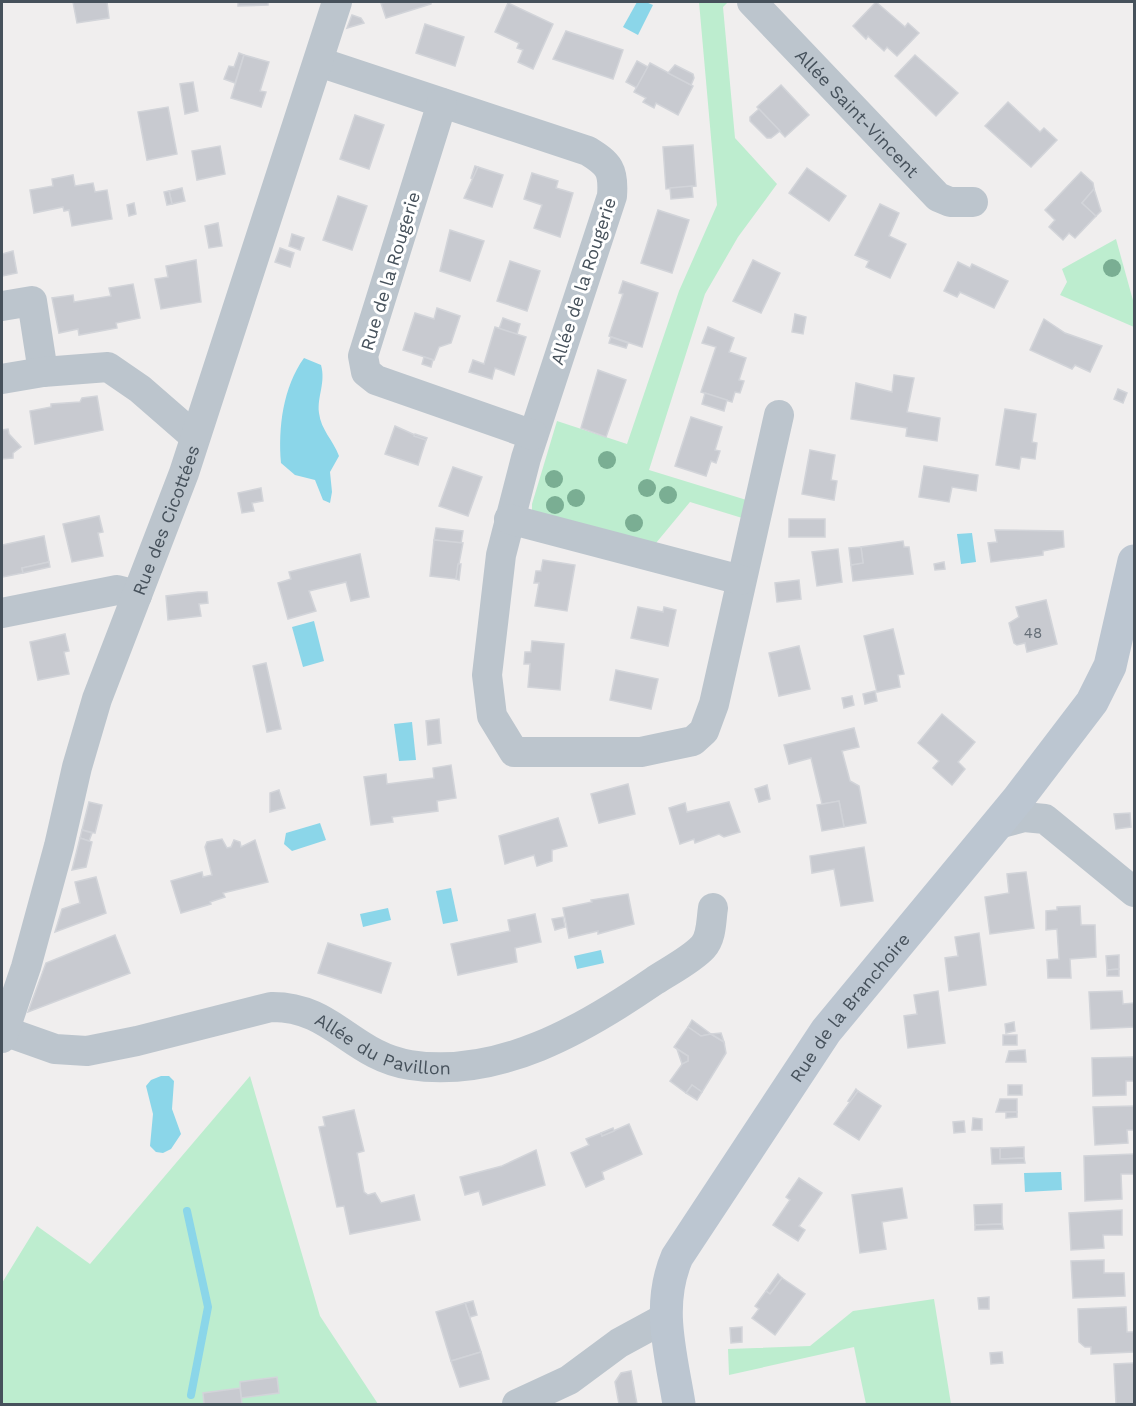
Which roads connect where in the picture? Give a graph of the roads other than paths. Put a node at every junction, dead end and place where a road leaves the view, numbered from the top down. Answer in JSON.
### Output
{"nodes":[{"id":1,"x":337,"y":2,"type":"edge"},
{"id":2,"x":752,"y":2,"type":"edge"},
{"id":3,"x":319,"y":62,"type":"junction"},
{"id":4,"x":442,"y":103,"type":"junction"},
{"id":5,"x":972,"y":202,"type":"dead end"},
{"id":6,"x":2,"y":306,"type":"edge"},
{"id":7,"x":44,"y":372,"type":"junction"},
{"id":8,"x":2,"y":379,"type":"edge"},
{"id":9,"x":779,"y":415,"type":"dead end"},
{"id":10,"x":533,"y":435,"type":"junction"},
{"id":11,"x":194,"y":436,"type":"junction"},
{"id":12,"x":509,"y":519,"type":"junction"},
{"id":13,"x":1134,"y":561,"type":"edge"},
{"id":14,"x":741,"y":580,"type":"junction"},
{"id":15,"x":137,"y":595,"type":"junction"},
{"id":16,"x":2,"y":613,"type":"edge"},
{"id":17,"x":998,"y":824,"type":"junction"},
{"id":18,"x":1134,"y":892,"type":"edge"},
{"id":19,"x":713,"y":908,"type":"dead end"},
{"id":20,"x":3,"y":1035,"type":"edge"},
{"id":21,"x":665,"y":1318,"type":"junction"},
{"id":22,"x":518,"y":1404,"type":"edge"},
{"id":23,"x":679,"y":1404,"type":"edge"}],
"edges":[{"from":1,"to":3,"type":"street","name":"Rue des Cicottées"},
{"from":2,"to":5,"type":"street","name":"Allée Saint-Vincent"},
{"from":3,"to":4,"type":"street","name":"Allée de la Rougerie"},
{"from":3,"to":11,"type":"street","name":"Rue des Cicottées"},
{"from":4,"to":10,"type":"street","name":"Rue de la Rougerie"},
{"from":4,"to":10,"type":"street","name":"Allée de la Rougerie"},
{"from":6,"to":7,"type":"street"},
{"from":7,"to":8,"type":"street"},
{"from":7,"to":11,"type":"street"},
{"from":9,"to":14,"type":"street","name":"Allée de la Rougerie"},
{"from":10,"to":12,"type":"street","name":"Allée de la Rougerie"},
{"from":11,"to":15,"type":"street","name":"Rue des Cicottées"},
{"from":12,"to":14,"type":"street"},
{"from":12,"to":14,"type":"street","name":"Allée de la Rougerie"},
{"from":13,"to":17,"type":"main road","name":"Rue de la Branchoire"},
{"from":15,"to":16,"type":"street"},
{"from":15,"to":20,"type":"street","name":"Rue des Cicottées"},
{"from":17,"to":18,"type":"street"},
{"from":17,"to":21,"type":"main road","name":"Rue de la Branchoire"},
{"from":19,"to":20,"type":"street","name":"Allée du Pavillon"},
{"from":21,"to":22,"type":"street"},
{"from":21,"to":23,"type":"main road","name":"Rue de la Branchoire"}]}
